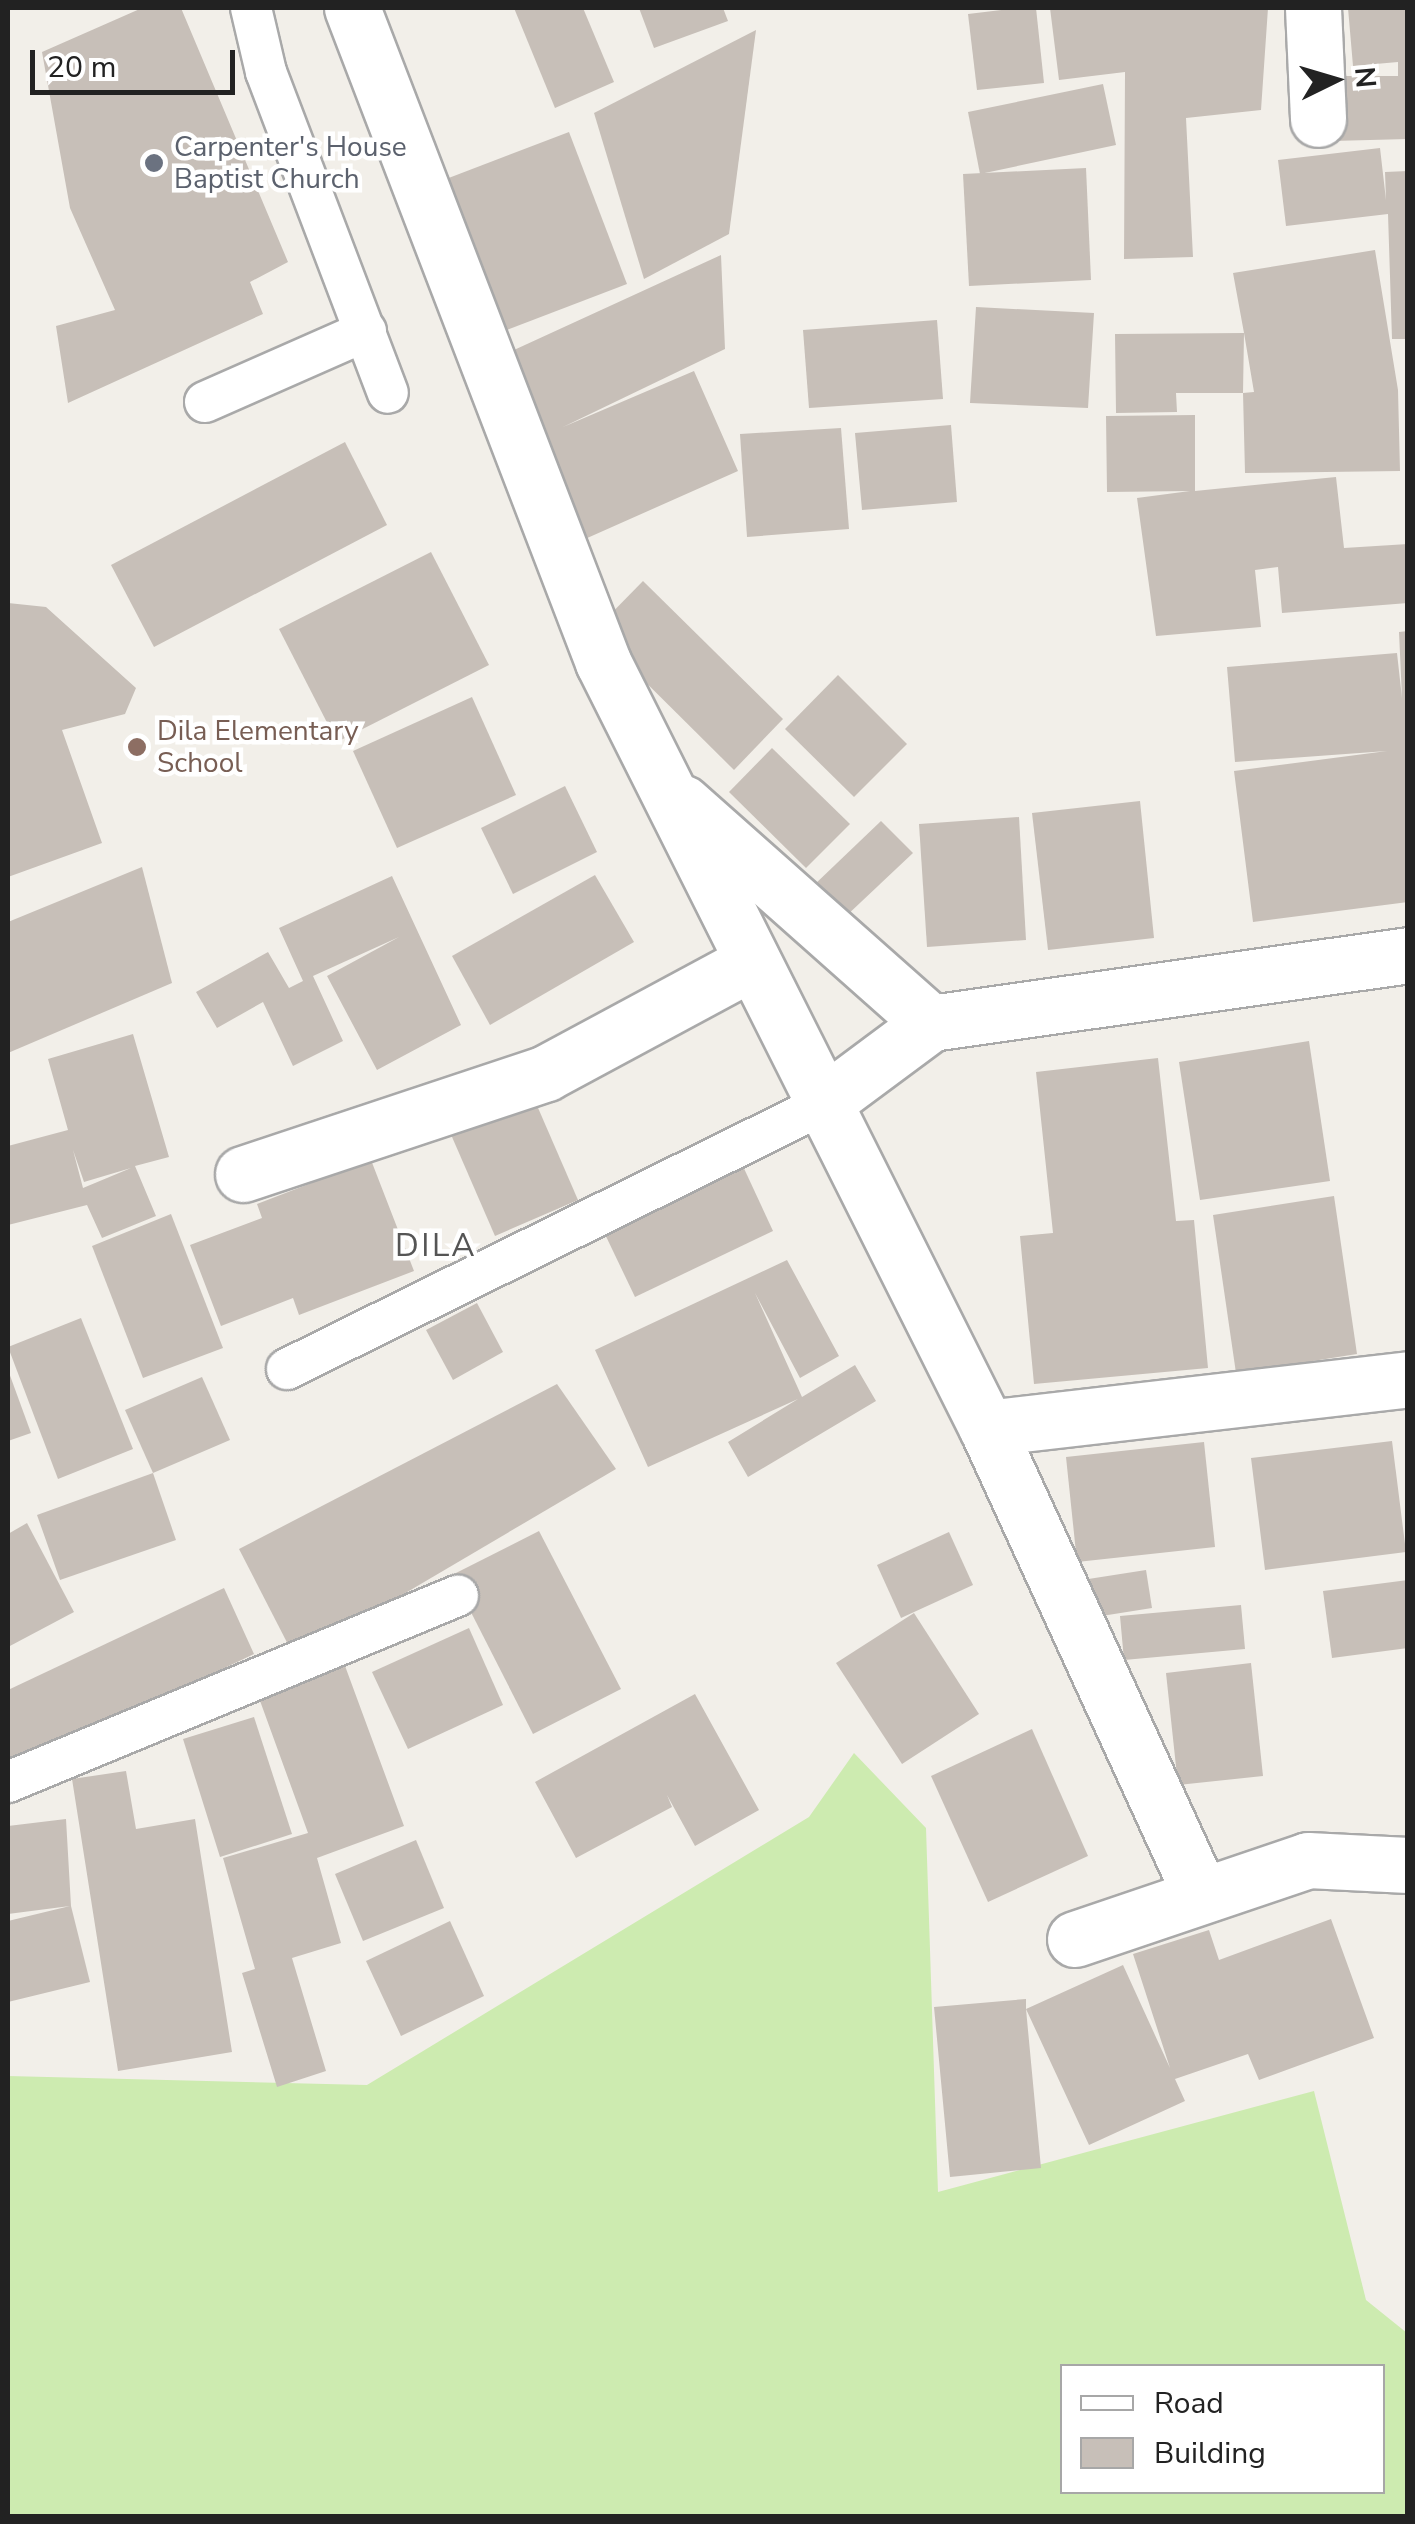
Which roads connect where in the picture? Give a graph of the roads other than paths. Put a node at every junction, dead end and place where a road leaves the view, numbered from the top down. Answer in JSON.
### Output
{"nodes":[{"id":1,"x":250,"y":8,"type":"edge"},
{"id":2,"x":352,"y":8,"type":"edge"},
{"id":3,"x":1313,"y":8,"type":"edge"},
{"id":4,"x":1318,"y":119,"type":"dead end"},
{"id":5,"x":366,"y":331,"type":"junction"},
{"id":6,"x":388,"y":393,"type":"dead end"},
{"id":7,"x":205,"y":402,"type":"dead end"},
{"id":8,"x":661,"y":783,"type":"junction"},
{"id":9,"x":1408,"y":955,"type":"edge"},
{"id":10,"x":750,"y":964,"type":"junction"},
{"id":11,"x":931,"y":1023,"type":"junction"},
{"id":12,"x":818,"y":1106,"type":"junction"},
{"id":13,"x":243,"y":1174,"type":"dead end"},
{"id":14,"x":286,"y":1369,"type":"dead end"},
{"id":15,"x":1408,"y":1380,"type":"edge"},
{"id":16,"x":987,"y":1428,"type":"junction"},
{"id":17,"x":458,"y":1596,"type":"dead end"},
{"id":18,"x":8,"y":1782,"type":"edge"},
{"id":19,"x":1408,"y":1865,"type":"edge"},
{"id":20,"x":1200,"y":1893,"type":"junction"},
{"id":21,"x":1075,"y":1939,"type":"dead end"}],
"edges":[{"from":1,"to":5,"type":"lane"},
{"from":2,"to":8,"type":"street"},
{"from":3,"to":4,"type":"street"},
{"from":5,"to":6,"type":"lane"},
{"from":5,"to":7,"type":"lane"},
{"from":8,"to":10,"type":"street"},
{"from":8,"to":11,"type":"street"},
{"from":9,"to":11,"type":"street"},
{"from":10,"to":12,"type":"street"},
{"from":10,"to":13,"type":"street"},
{"from":11,"to":12,"type":"street"},
{"from":12,"to":14,"type":"lane"},
{"from":12,"to":16,"type":"street"},
{"from":15,"to":16,"type":"street"},
{"from":16,"to":20,"type":"street"},
{"from":17,"to":18,"type":"lane"},
{"from":19,"to":20,"type":"street"},
{"from":20,"to":21,"type":"street"}]}
